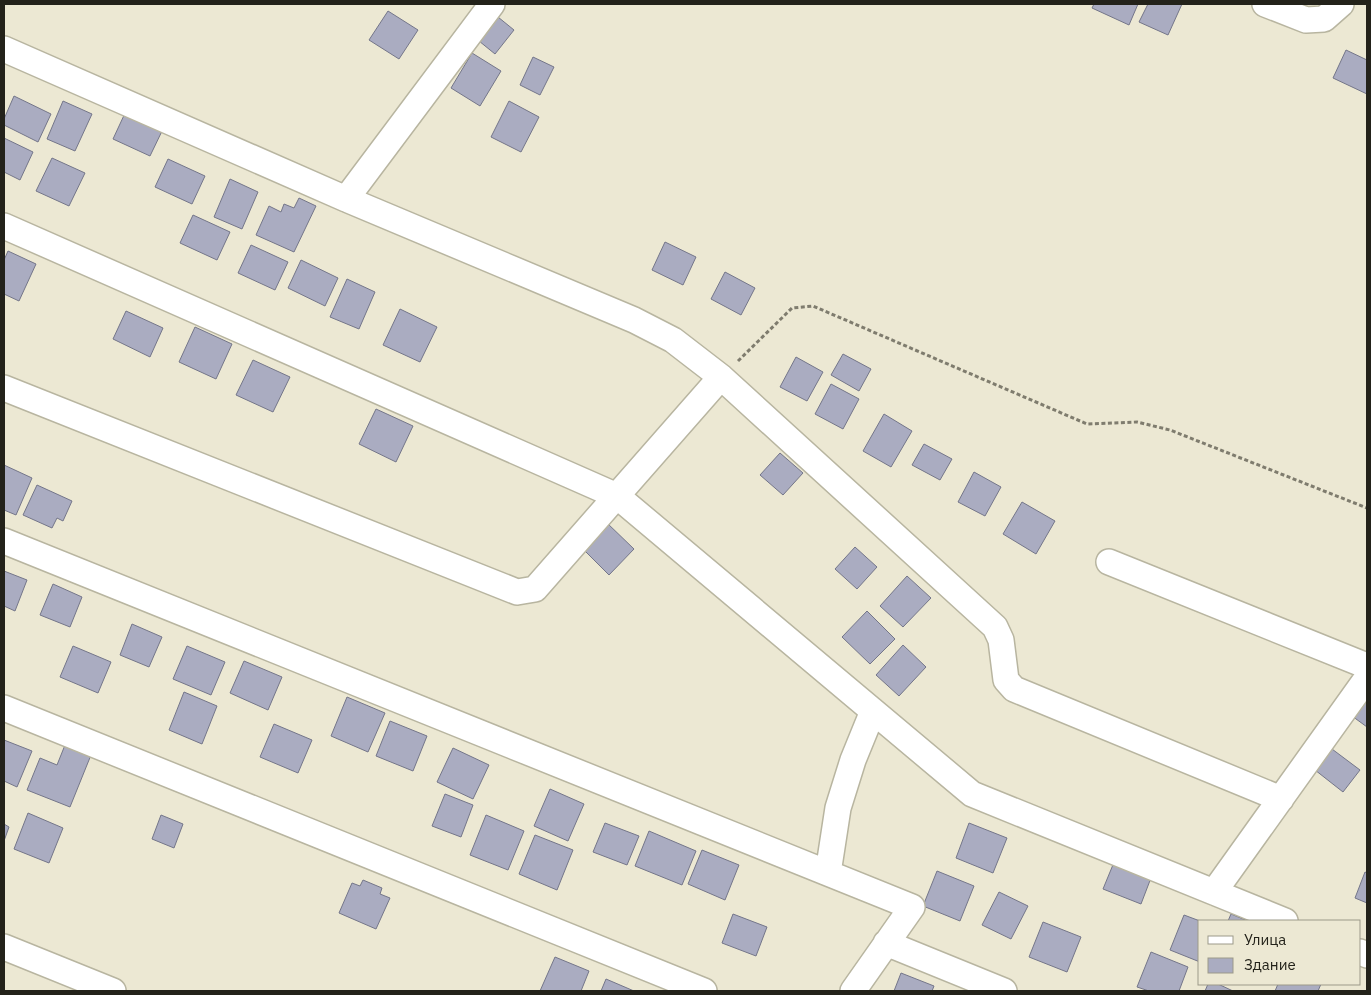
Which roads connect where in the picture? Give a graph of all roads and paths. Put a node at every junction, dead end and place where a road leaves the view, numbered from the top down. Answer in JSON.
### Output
{"nodes":[{"id":1,"x":492,"y":4,"type":"edge"},
{"id":2,"x":1265,"y":4,"type":"edge"},
{"id":3,"x":1341,"y":4,"type":"edge"},
{"id":4,"x":4,"y":50,"type":"edge"},
{"id":5,"x":346,"y":199,"type":"junction"},
{"id":6,"x":4,"y":226,"type":"edge"},
{"id":7,"x":721,"y":378,"type":"junction"},
{"id":8,"x":4,"y":388,"type":"edge"},
{"id":9,"x":617,"y":496,"type":"junction"},
{"id":10,"x":1367,"y":508,"type":"edge"},
{"id":11,"x":4,"y":541,"type":"edge"},
{"id":12,"x":1109,"y":562,"type":"dead end"},
{"id":13,"x":1367,"y":666,"type":"edge"},
{"id":14,"x":1367,"y":678,"type":"edge"},
{"id":15,"x":4,"y":708,"type":"edge"},
{"id":16,"x":873,"y":711,"type":"junction"},
{"id":17,"x":1281,"y":799,"type":"junction"},
{"id":18,"x":828,"y":873,"type":"junction"},
{"id":19,"x":1214,"y":892,"type":"junction"},
{"id":20,"x":1283,"y":920,"type":"edge"},
{"id":21,"x":886,"y":943,"type":"junction"},
{"id":22,"x":4,"y":946,"type":"edge"},
{"id":23,"x":113,"y":991,"type":"edge"},
{"id":24,"x":704,"y":991,"type":"edge"},
{"id":25,"x":852,"y":991,"type":"edge"},
{"id":26,"x":1004,"y":991,"type":"edge"}],
"edges":[{"from":1,"to":5,"type":"street"},
{"from":2,"to":3,"type":"street"},
{"from":4,"to":5,"type":"street"},
{"from":5,"to":7,"type":"street"},
{"from":6,"to":9,"type":"street"},
{"from":7,"to":9,"type":"street"},
{"from":7,"to":10,"type":"path"},
{"from":7,"to":17,"type":"street"},
{"from":8,"to":9,"type":"street"},
{"from":9,"to":16,"type":"street"},
{"from":11,"to":18,"type":"street"},
{"from":12,"to":13,"type":"street"},
{"from":14,"to":17,"type":"street"},
{"from":15,"to":24,"type":"street"},
{"from":16,"to":18,"type":"street"},
{"from":16,"to":19,"type":"street"},
{"from":17,"to":19,"type":"street"},
{"from":18,"to":21,"type":"street"},
{"from":19,"to":20,"type":"street"},
{"from":21,"to":25,"type":"street"},
{"from":21,"to":26,"type":"street"},
{"from":22,"to":23,"type":"street"}]}
